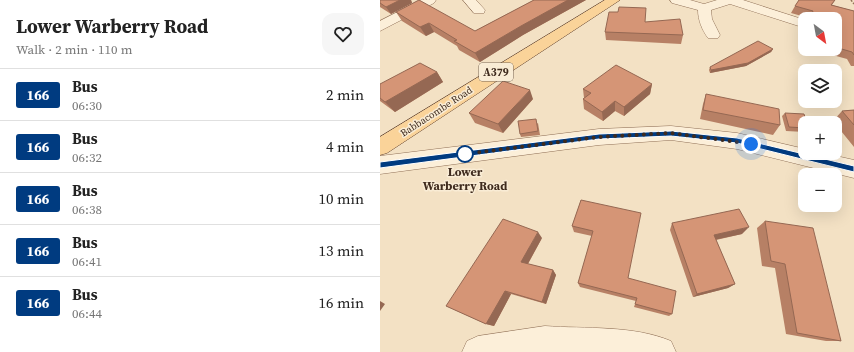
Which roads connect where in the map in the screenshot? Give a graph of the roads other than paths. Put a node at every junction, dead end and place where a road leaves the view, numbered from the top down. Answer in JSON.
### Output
{"nodes":[{"id":1,"x":430,"y":0,"type":"edge"},
{"id":2,"x":469,"y":0,"type":"edge"},
{"id":3,"x":614,"y":0,"type":"edge"},
{"id":4,"x":676,"y":0,"type":"edge"},
{"id":5,"x":730,"y":0,"type":"edge"},
{"id":6,"x":704,"y":8,"type":"junction"},
{"id":7,"x":479,"y":10,"type":"dead end"},
{"id":8,"x":798,"y":22,"type":"edge"},
{"id":9,"x":380,"y":27,"type":"edge"},
{"id":10,"x":712,"y":35,"type":"dead end"},
{"id":11,"x":380,"y":147,"type":"edge"},
{"id":12,"x":380,"y":165,"type":"edge"},
{"id":13,"x":854,"y":169,"type":"edge"},
{"id":14,"x":478,"y":352,"type":"edge"},
{"id":15,"x":660,"y":352,"type":"edge"}],
"edges":[{"from":1,"to":9,"type":"street"},
{"from":2,"to":7,"type":"street"},
{"from":3,"to":11,"type":"main road","name":"Babbacombe Road","number":"A379"},
{"from":4,"to":6,"type":"street"},
{"from":5,"to":6,"type":"street"},
{"from":5,"to":8,"type":"street"},
{"from":6,"to":10,"type":"street"},
{"from":12,"to":13,"type":"street"},
{"from":14,"to":15,"type":"street"}]}
